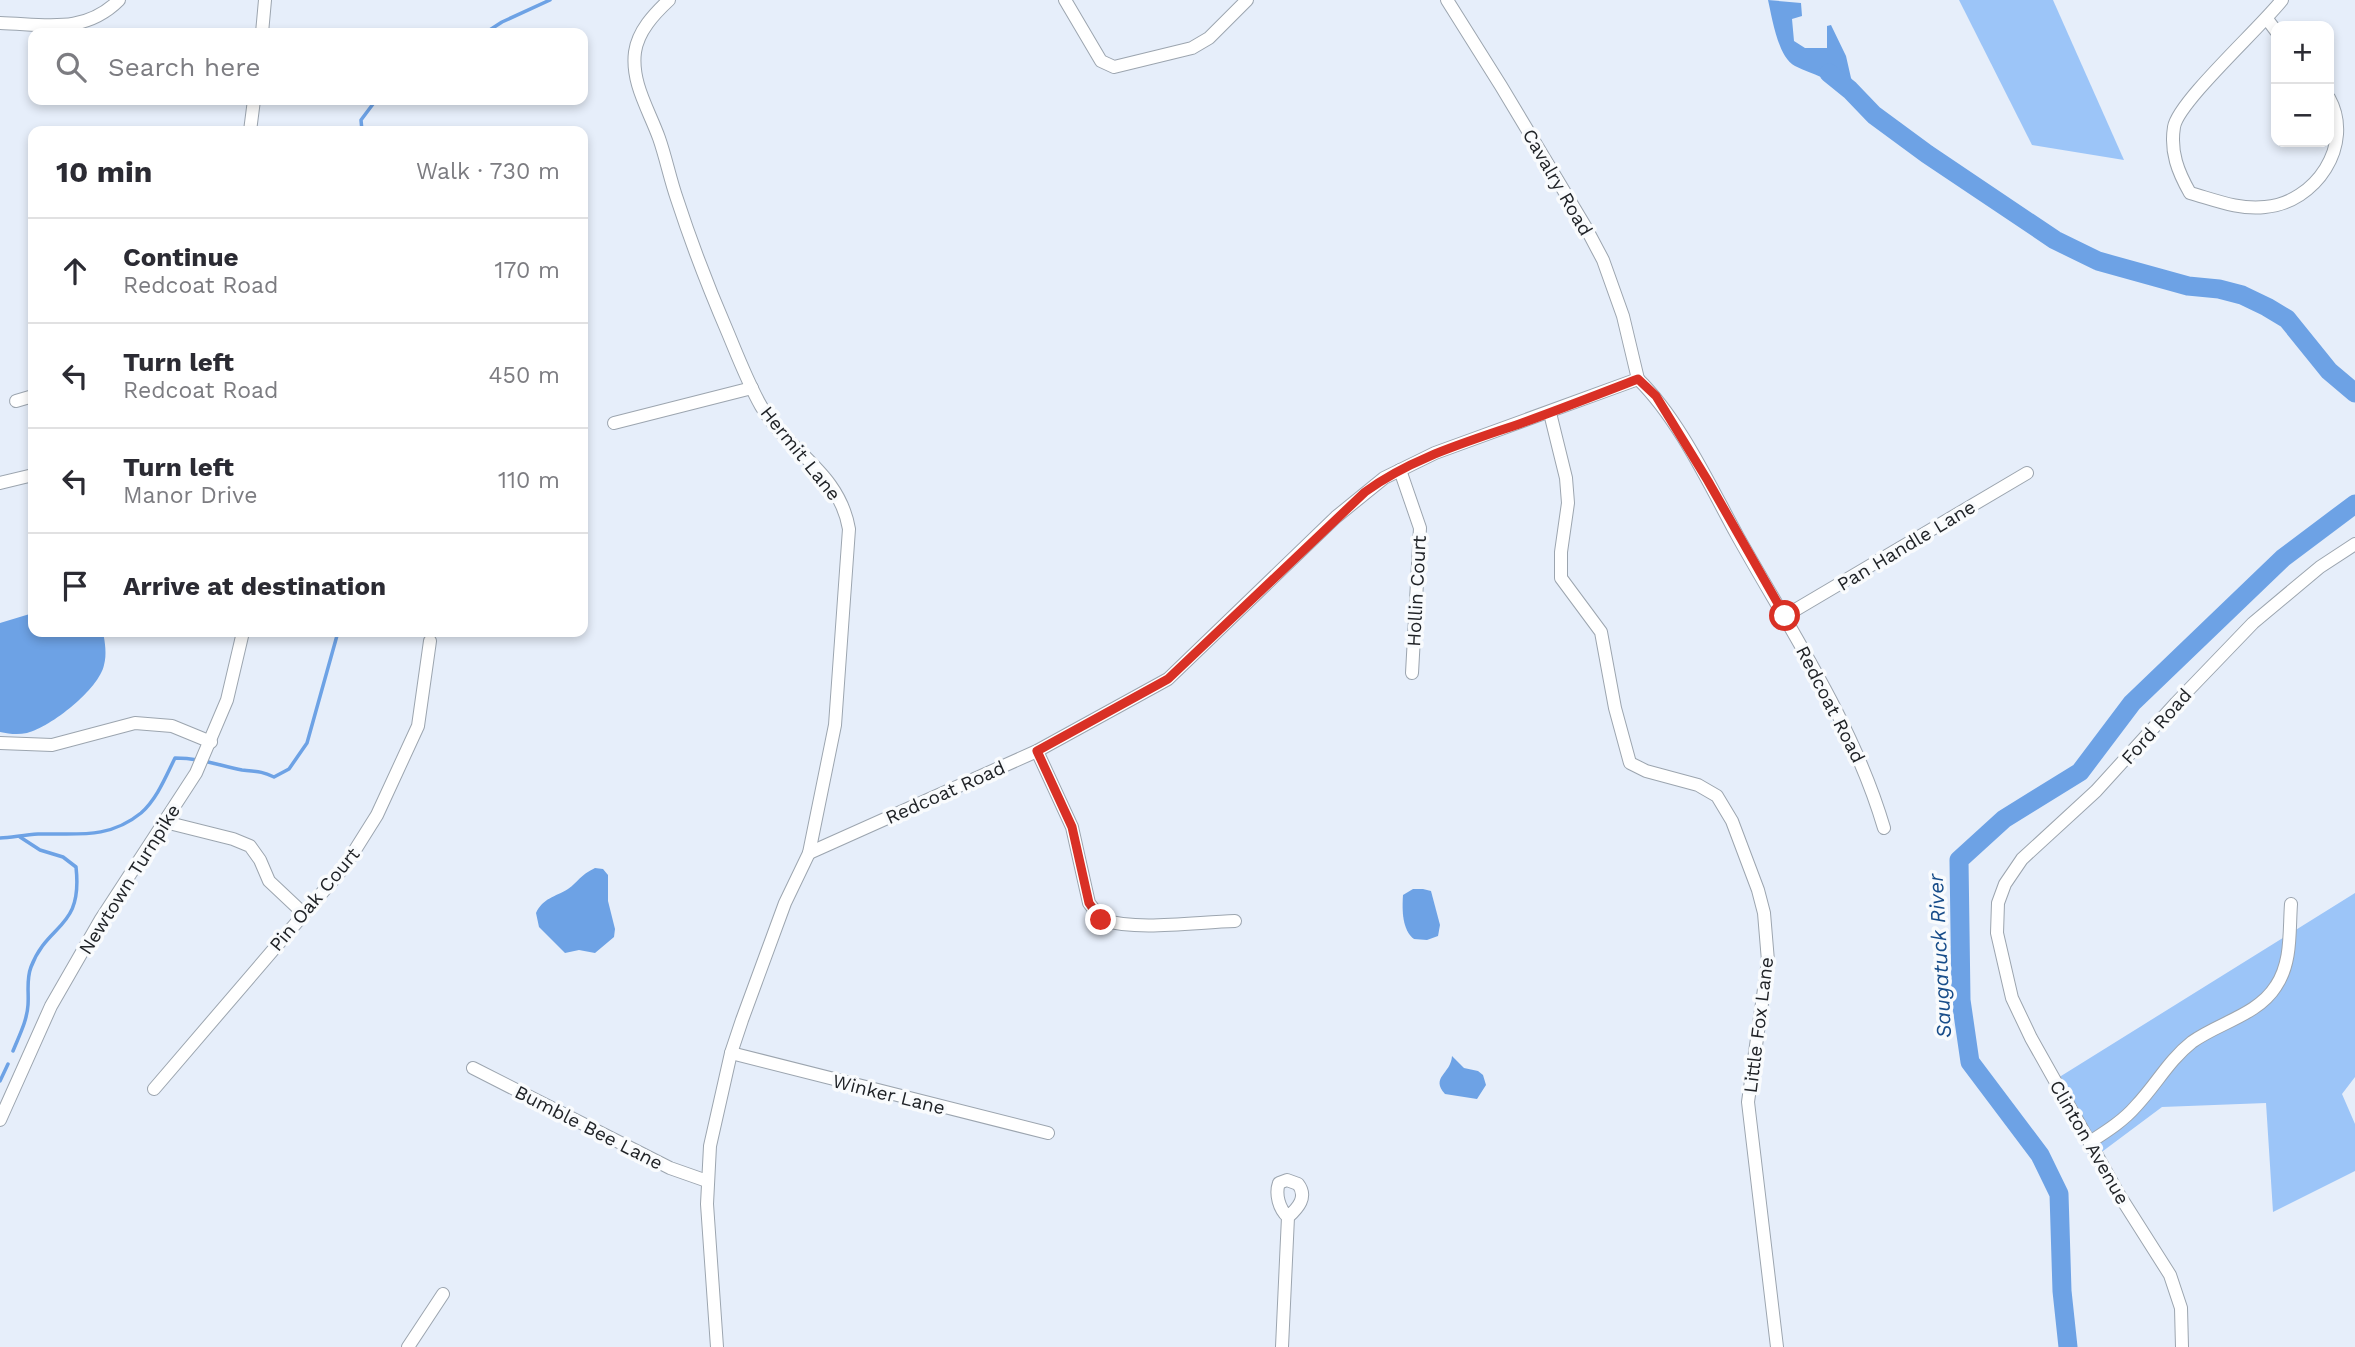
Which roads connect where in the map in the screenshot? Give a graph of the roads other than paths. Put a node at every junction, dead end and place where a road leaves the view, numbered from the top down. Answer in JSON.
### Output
{"nodes":[{"id":1,"x":119,"y":0,"type":"edge"},
{"id":2,"x":669,"y":0,"type":"edge"},
{"id":3,"x":1065,"y":0,"type":"edge"},
{"id":4,"x":1247,"y":0,"type":"edge"},
{"id":5,"x":1447,"y":0,"type":"edge"},
{"id":6,"x":2282,"y":0,"type":"edge"},
{"id":7,"x":263,"y":1,"type":"edge"},
{"id":8,"x":2267,"y":19,"type":"junction"},
{"id":9,"x":0,"y":23,"type":"edge"},
{"id":10,"x":2271,"y":24,"type":"edge"},
{"id":11,"x":262,"y":28,"type":"edge"},
{"id":12,"x":253,"y":105,"type":"edge"},
{"id":13,"x":2334,"y":109,"type":"edge"},
{"id":14,"x":251,"y":126,"type":"edge"},
{"id":15,"x":1638,"y":379,"type":"junction"},
{"id":16,"x":752,"y":388,"type":"junction"},
{"id":17,"x":28,"y":397,"type":"edge"},
{"id":18,"x":16,"y":401,"type":"dead end"},
{"id":19,"x":1550,"y":413,"type":"junction"},
{"id":20,"x":614,"y":423,"type":"dead end"},
{"id":21,"x":1400,"y":470,"type":"junction"},
{"id":22,"x":2027,"y":474,"type":"dead end"},
{"id":23,"x":28,"y":476,"type":"edge"},
{"id":24,"x":0,"y":483,"type":"edge"},
{"id":25,"x":2355,"y":544,"type":"edge"},
{"id":26,"x":1785,"y":616,"type":"junction"},
{"id":27,"x":242,"y":637,"type":"edge"},
{"id":28,"x":430,"y":641,"type":"dead end"},
{"id":29,"x":1412,"y":673,"type":"dead end"},
{"id":30,"x":211,"y":742,"type":"junction"},
{"id":31,"x":0,"y":743,"type":"edge"},
{"id":32,"x":1037,"y":751,"type":"junction"},
{"id":33,"x":166,"y":822,"type":"junction"},
{"id":34,"x":1884,"y":828,"type":"dead end"},
{"id":35,"x":809,"y":853,"type":"junction"},
{"id":36,"x":2291,"y":904,"type":"dead end"},
{"id":37,"x":303,"y":914,"type":"junction"},
{"id":38,"x":1235,"y":921,"type":"dead end"},
{"id":39,"x":1997,"y":933,"type":"joint"},
{"id":40,"x":731,"y":1053,"type":"junction"},
{"id":41,"x":473,"y":1069,"type":"dead end"},
{"id":42,"x":154,"y":1089,"type":"dead end"},
{"id":43,"x":0,"y":1120,"type":"edge"},
{"id":44,"x":1048,"y":1133,"type":"dead end"},
{"id":45,"x":2090,"y":1142,"type":"junction"},
{"id":46,"x":707,"y":1181,"type":"junction"},
{"id":47,"x":1288,"y":1217,"type":"dead end"},
{"id":48,"x":443,"y":1294,"type":"dead end"},
{"id":49,"x":408,"y":1347,"type":"edge"},
{"id":50,"x":717,"y":1347,"type":"edge"},
{"id":51,"x":1282,"y":1347,"type":"edge"},
{"id":52,"x":1777,"y":1347,"type":"edge"},
{"id":53,"x":2182,"y":1347,"type":"edge"}],
"edges":[{"from":1,"to":9,"type":"street"},
{"from":2,"to":16,"type":"street","name":"Hermit Lane"},
{"from":3,"to":4,"type":"street"},
{"from":5,"to":15,"type":"street","name":"Cavalry Road"},
{"from":6,"to":8,"type":"street"},
{"from":7,"to":11,"type":"street"},
{"from":8,"to":10,"type":"street"},
{"from":8,"to":13,"type":"street"},
{"from":12,"to":14,"type":"street"},
{"from":15,"to":19,"type":"street","name":"Redcoat Road"},
{"from":15,"to":26,"type":"street","name":"Redcoat Road"},
{"from":16,"to":20,"type":"street"},
{"from":16,"to":35,"type":"street","name":"Hermit Lane"},
{"from":17,"to":18,"type":"street"},
{"from":19,"to":21,"type":"street","name":"Redcoat Road"},
{"from":19,"to":52,"type":"street","name":"Little Fox Lane"},
{"from":21,"to":29,"type":"street","name":"Hollin Court"},
{"from":21,"to":32,"type":"street","name":"Redcoat Road"},
{"from":22,"to":26,"type":"street","name":"Pan Handle Lane"},
{"from":23,"to":24,"type":"street"},
{"from":25,"to":39,"type":"street","name":"Ford Road"},
{"from":26,"to":34,"type":"street","name":"Redcoat Road"},
{"from":27,"to":30,"type":"street","name":"Newtown Turnpike"},
{"from":28,"to":37,"type":"street","name":"Pin Oak Court"},
{"from":30,"to":31,"type":"street"},
{"from":30,"to":33,"type":"street","name":"Newtown Turnpike"},
{"from":32,"to":35,"type":"street","name":"Redcoat Road"},
{"from":32,"to":38,"type":"street"},
{"from":33,"to":37,"type":"street"},
{"from":33,"to":43,"type":"street","name":"Newtown Turnpike"},
{"from":35,"to":40,"type":"street"},
{"from":36,"to":45,"type":"street"},
{"from":37,"to":42,"type":"street","name":"Pin Oak Court"},
{"from":39,"to":45,"type":"street","name":"Clinton Avenue"},
{"from":40,"to":44,"type":"street","name":"Winker Lane"},
{"from":40,"to":46,"type":"street"},
{"from":41,"to":46,"type":"street","name":"Bumble Bee Lane"},
{"from":45,"to":53,"type":"street","name":"Clinton Avenue"},
{"from":46,"to":50,"type":"street"},
{"from":47,"to":51,"type":"street"},
{"from":48,"to":49,"type":"street"}]}
